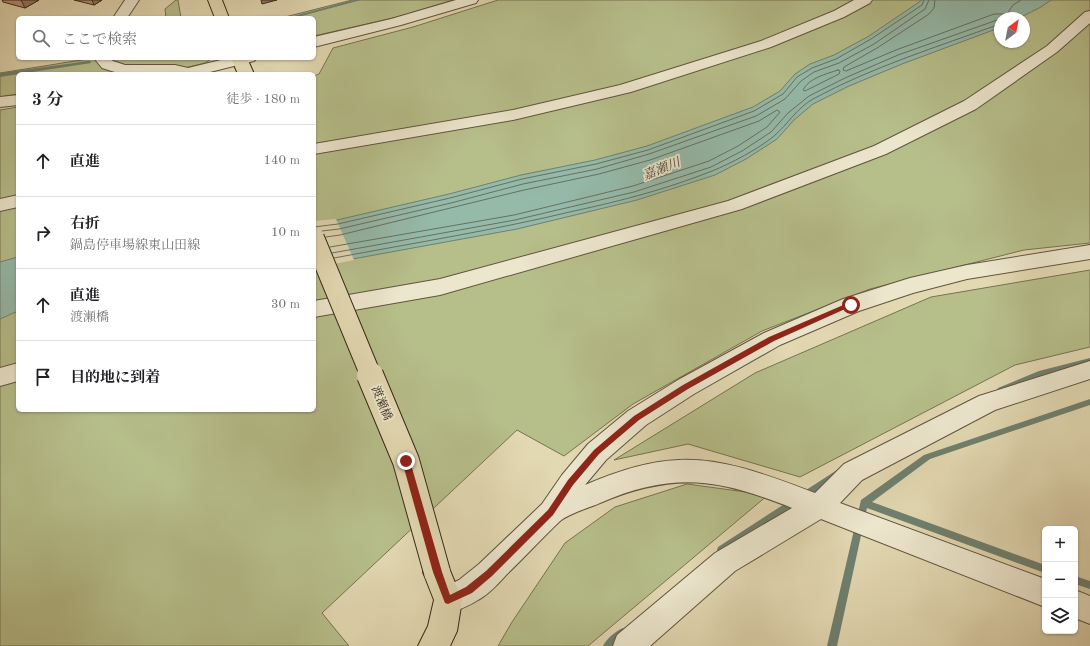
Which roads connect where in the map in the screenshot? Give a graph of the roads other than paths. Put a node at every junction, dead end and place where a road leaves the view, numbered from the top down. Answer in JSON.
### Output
{"nodes":[{"id":1,"x":132,"y":0,"type":"edge"},
{"id":2,"x":215,"y":0,"type":"edge"},
{"id":3,"x":471,"y":0,"type":"edge"},
{"id":4,"x":865,"y":0,"type":"edge"},
{"id":5,"x":1090,"y":15,"type":"edge"},
{"id":6,"x":121,"y":16,"type":"edge"},
{"id":7,"x":221,"y":16,"type":"edge"},
{"id":8,"x":316,"y":42,"type":"edge"},
{"id":9,"x":104,"y":60,"type":"edge"},
{"id":10,"x":244,"y":64,"type":"edge"},
{"id":11,"x":181,"y":72,"type":"edge"},
{"id":12,"x":192,"y":72,"type":"edge"},
{"id":13,"x":16,"y":100,"type":"edge"},
{"id":14,"x":0,"y":102,"type":"edge"},
{"id":15,"x":316,"y":149,"type":"edge"},
{"id":16,"x":16,"y":202,"type":"edge"},
{"id":17,"x":0,"y":205,"type":"edge"},
{"id":18,"x":316,"y":243,"type":"edge"},
{"id":19,"x":1090,"y":252,"type":"edge"},
{"id":20,"x":316,"y":309,"type":"edge"},
{"id":21,"x":1090,"y":370,"type":"edge"},
{"id":22,"x":16,"y":373,"type":"edge"},
{"id":23,"x":0,"y":377,"type":"edge"},
{"id":24,"x":820,"y":506,"type":"junction"},
{"id":25,"x":551,"y":512,"type":"junction"},
{"id":26,"x":1042,"y":592,"type":"edge"},
{"id":27,"x":448,"y":600,"type":"junction"},
{"id":28,"x":1078,"y":605,"type":"edge"},
{"id":29,"x":1090,"y":610,"type":"edge"},
{"id":30,"x":433,"y":646,"type":"edge"},
{"id":31,"x":628,"y":646,"type":"edge"}],
"edges":[{"from":1,"to":6,"type":"street"},
{"from":2,"to":7,"type":"main road"},
{"from":3,"to":8,"type":"street"},
{"from":4,"to":15,"type":"street"},
{"from":5,"to":20,"type":"street"},
{"from":9,"to":11,"type":"street"},
{"from":10,"to":12,"type":"street"},
{"from":13,"to":14,"type":"street"},
{"from":16,"to":17,"type":"street"},
{"from":18,"to":27,"type":"main road","name":"渡瀬橋","bridge":true},
{"from":19,"to":25,"type":"street"},
{"from":21,"to":24,"type":"street"},
{"from":22,"to":23,"type":"street"},
{"from":24,"to":25,"type":"street"},
{"from":24,"to":26,"type":"street"},
{"from":24,"to":31,"type":"street"},
{"from":25,"to":27,"type":"street"},
{"from":27,"to":30,"type":"main road"},
{"from":28,"to":29,"type":"street"}]}
